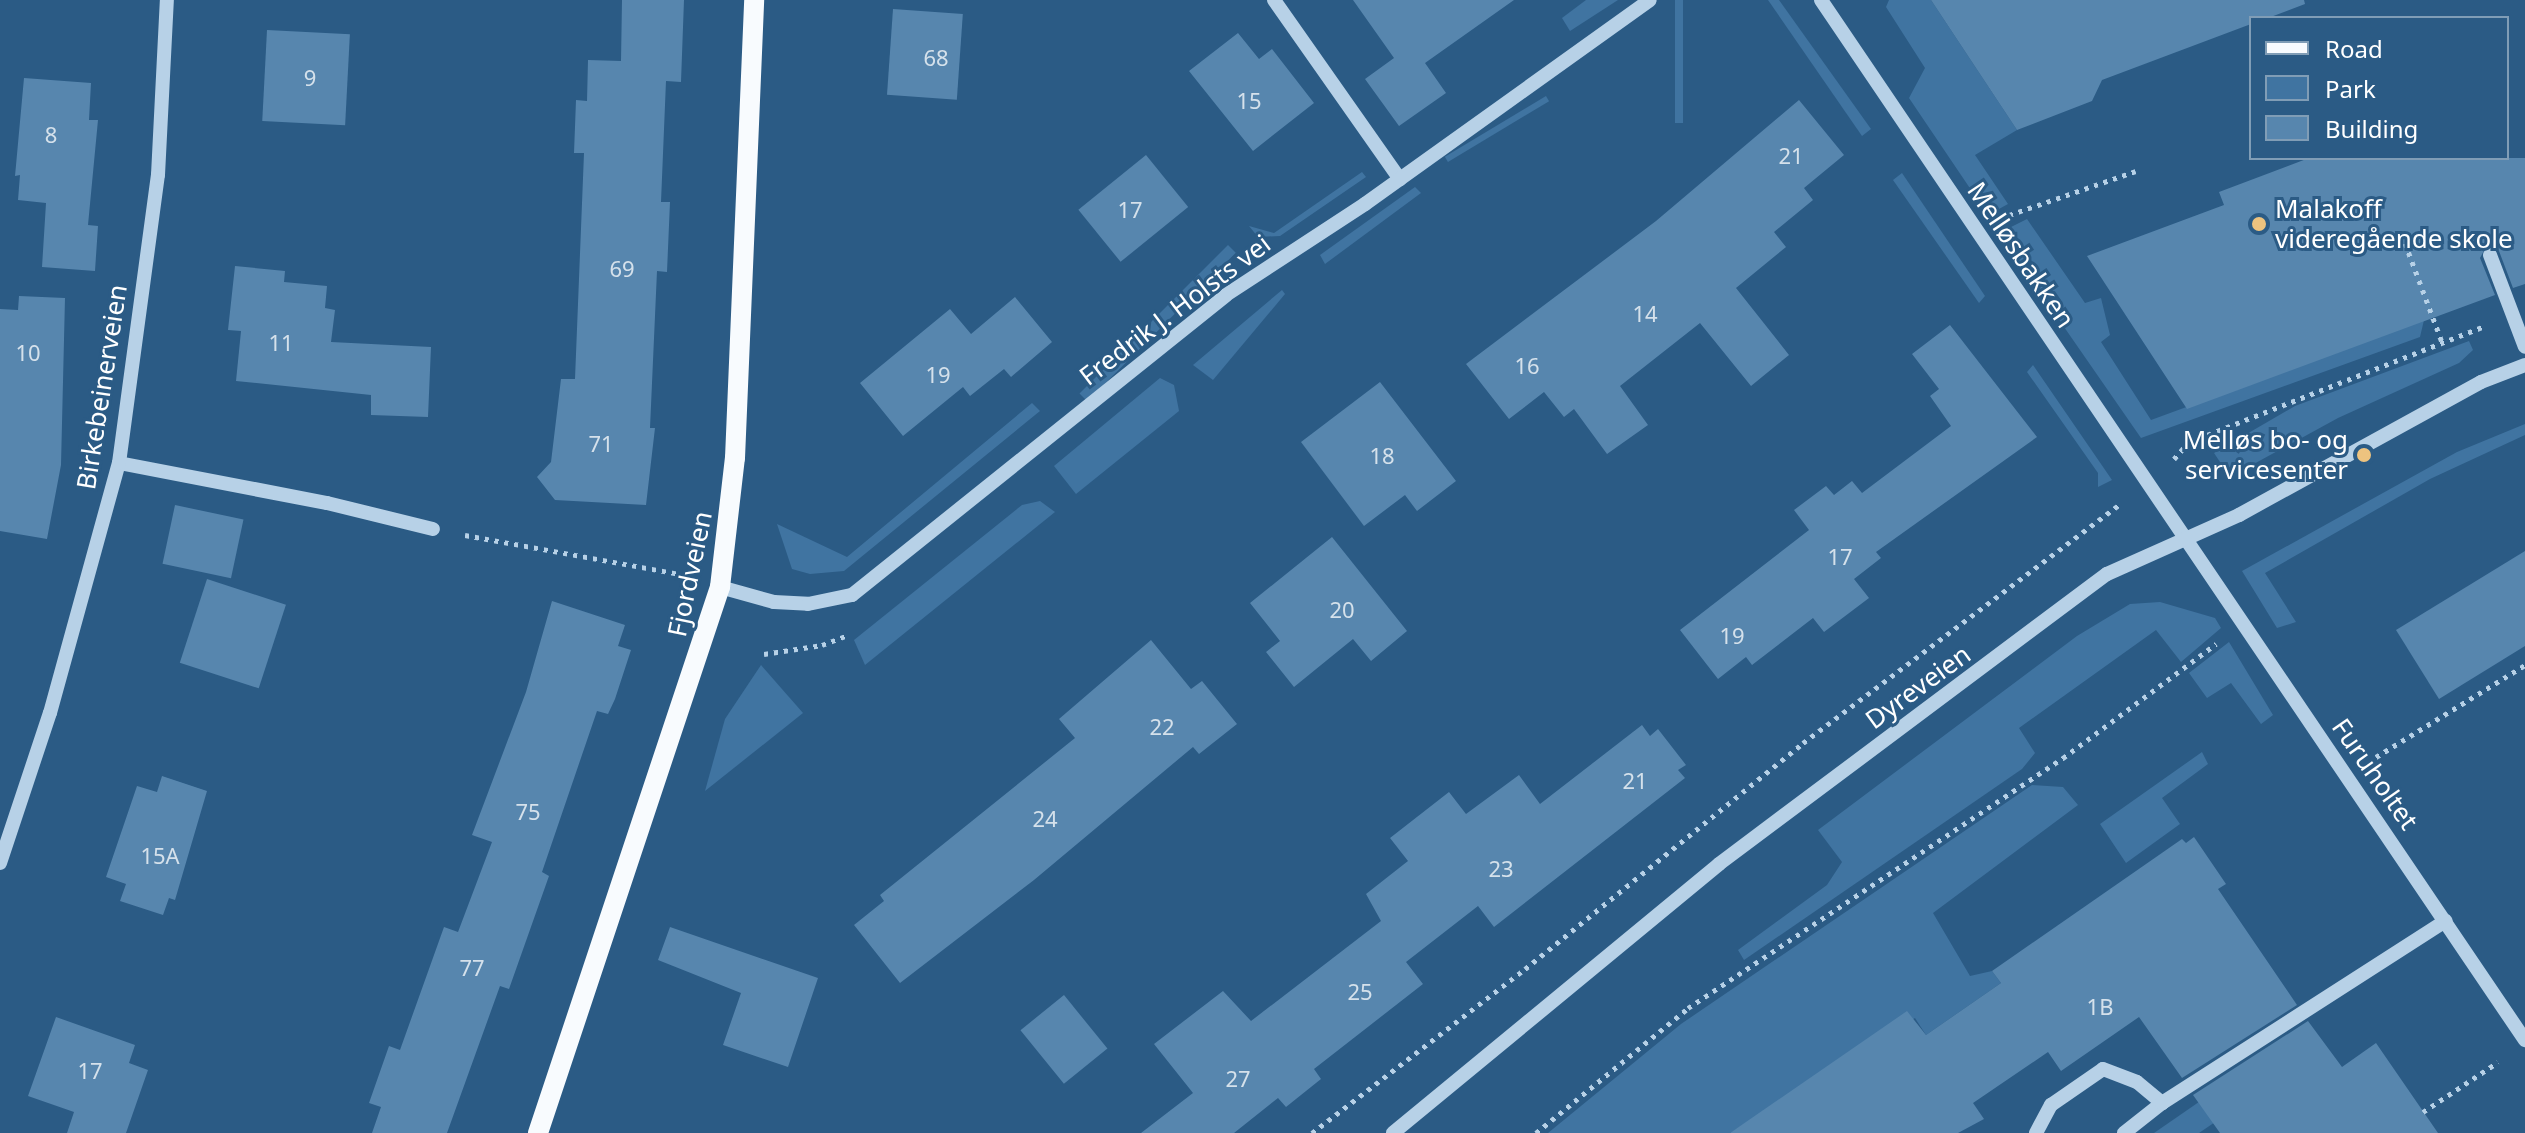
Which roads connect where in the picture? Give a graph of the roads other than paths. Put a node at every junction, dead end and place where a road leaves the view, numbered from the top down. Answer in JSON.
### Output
{"nodes":[{"id":1,"x":167,"y":0,"type":"edge"},
{"id":2,"x":754,"y":0,"type":"edge"},
{"id":3,"x":1274,"y":0,"type":"edge"},
{"id":4,"x":1650,"y":0,"type":"edge"},
{"id":5,"x":1821,"y":0,"type":"edge"},
{"id":6,"x":1400,"y":179,"type":"junction"},
{"id":7,"x":2490,"y":255,"type":"dead end"},
{"id":8,"x":2525,"y":347,"type":"edge"},
{"id":9,"x":2525,"y":365,"type":"edge"},
{"id":10,"x":119,"y":463,"type":"junction"},
{"id":11,"x":433,"y":529,"type":"road end"},
{"id":12,"x":2183,"y":536,"type":"junction"},
{"id":13,"x":720,"y":587,"type":"junction"},
{"id":14,"x":0,"y":863,"type":"edge"},
{"id":15,"x":2446,"y":921,"type":"junction"},
{"id":16,"x":2525,"y":1040,"type":"edge"},
{"id":17,"x":2162,"y":1103,"type":"junction"},
{"id":18,"x":538,"y":1133,"type":"edge"},
{"id":19,"x":1393,"y":1133,"type":"edge"},
{"id":20,"x":2036,"y":1133,"type":"edge"},
{"id":21,"x":2124,"y":1133,"type":"edge"}],
"edges":[{"from":1,"to":10,"type":"street","name":"Birkebeinerveien"},
{"from":2,"to":13,"type":"main road","name":"Fjordveien"},
{"from":3,"to":6,"type":"street"},
{"from":4,"to":6,"type":"street","name":"Fredrik J. Holsts vei"},
{"from":5,"to":12,"type":"street","name":"Melløsbakken"},
{"from":6,"to":13,"type":"street","name":"Fredrik J. Holsts vei"},
{"from":7,"to":8,"type":"street"},
{"from":9,"to":12,"type":"street","name":"Dyreveien"},
{"from":10,"to":11,"type":"street"},
{"from":10,"to":14,"type":"street","name":"Birkebeinerveien"},
{"from":12,"to":15,"type":"street","name":"Furuholtet"},
{"from":12,"to":19,"type":"street","name":"Dyreveien"},
{"from":13,"to":18,"type":"main road","name":"Fjordveien"},
{"from":15,"to":16,"type":"street","name":"Furuholtet"},
{"from":15,"to":17,"type":"street"},
{"from":17,"to":20,"type":"street"},
{"from":17,"to":21,"type":"street"}]}
